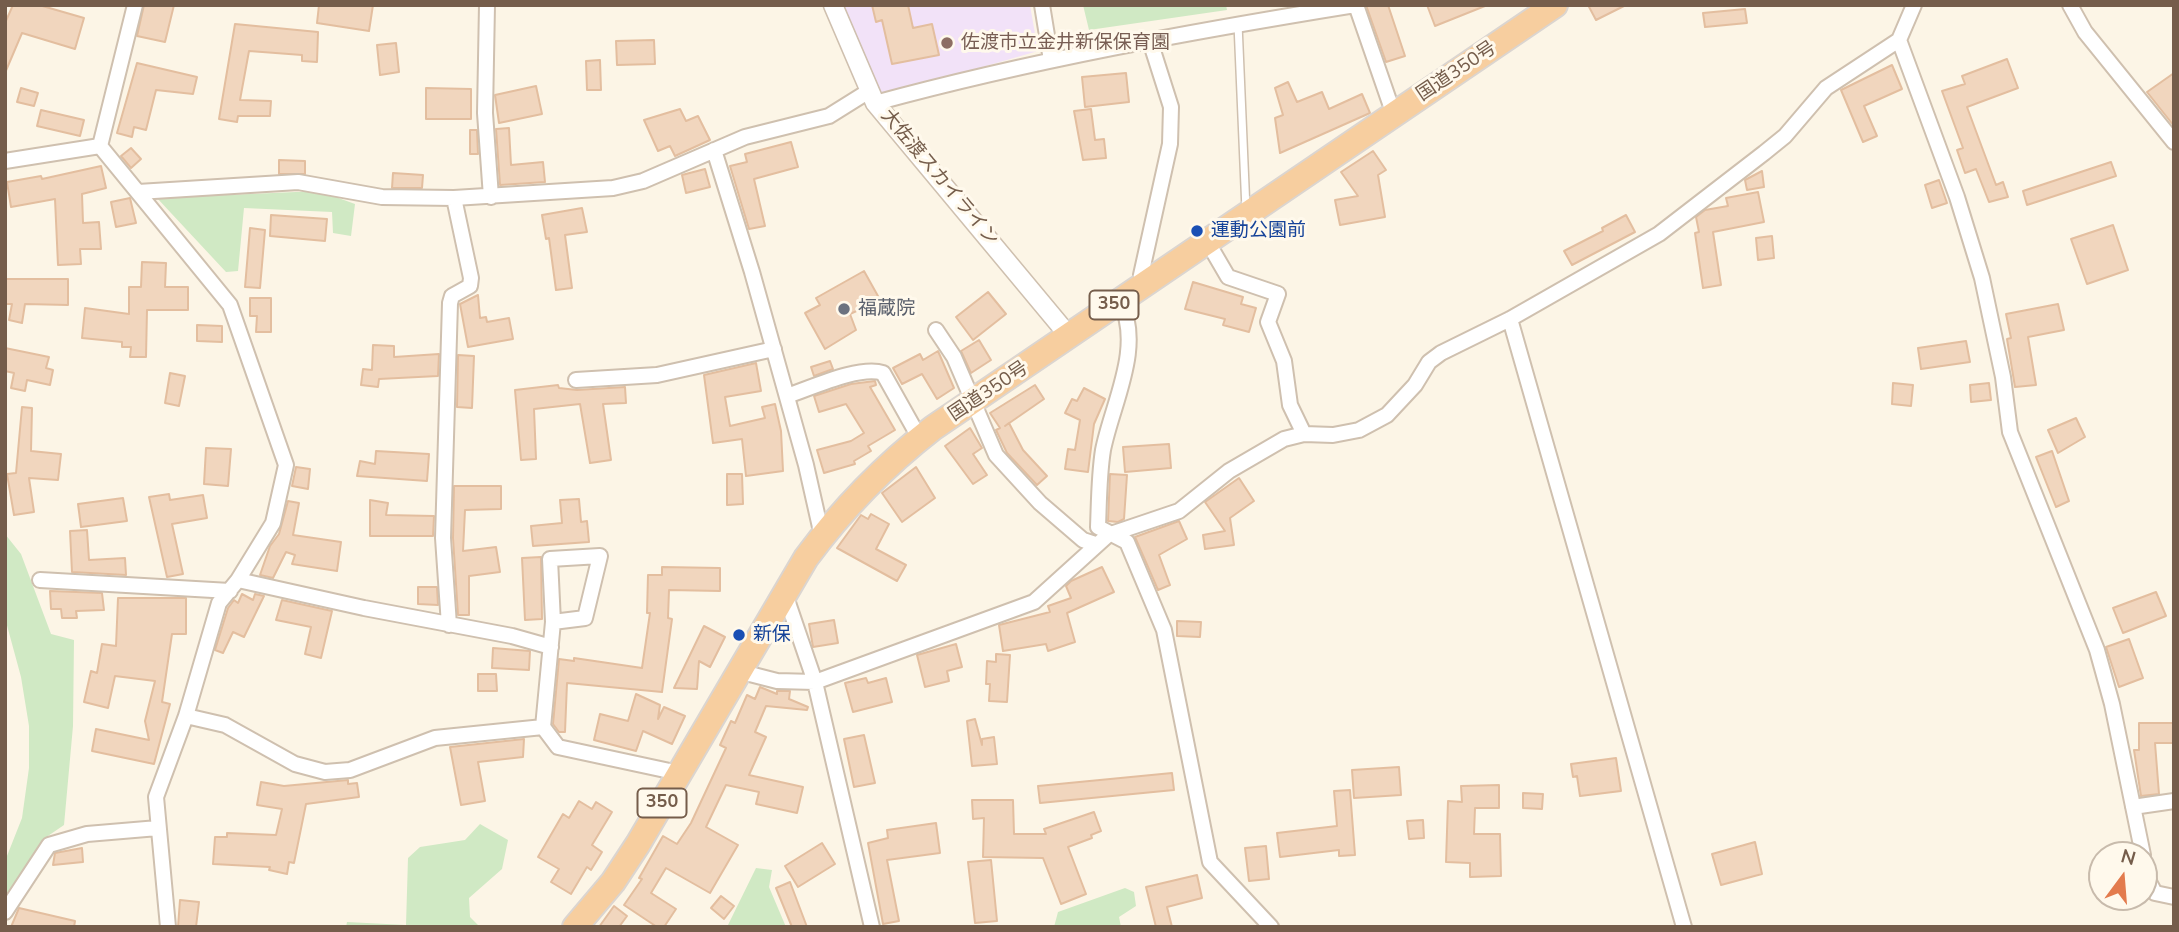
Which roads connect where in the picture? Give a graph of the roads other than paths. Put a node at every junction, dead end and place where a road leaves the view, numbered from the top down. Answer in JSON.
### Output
{"nodes":[{"id":1,"x":135,"y":5,"type":"edge"},
{"id":2,"x":487,"y":5,"type":"edge"},
{"id":3,"x":834,"y":5,"type":"edge"},
{"id":4,"x":1042,"y":5,"type":"edge"},
{"id":5,"x":1356,"y":5,"type":"edge"},
{"id":6,"x":1555,"y":5,"type":"edge"},
{"id":7,"x":1914,"y":5,"type":"edge"},
{"id":8,"x":2070,"y":5,"type":"edge"},
{"id":9,"x":1238,"y":24,"type":"junction"},
{"id":10,"x":1899,"y":40,"type":"junction"},
{"id":11,"x":1150,"y":41,"type":"junction"},
{"id":12,"x":1051,"y":60,"type":"junction"},
{"id":13,"x":872,"y":97,"type":"junction"},
{"id":14,"x":1394,"y":115,"type":"junction"},
{"id":15,"x":2174,"y":142,"type":"edge"},
{"id":16,"x":100,"y":146,"type":"junction"},
{"id":17,"x":714,"y":150,"type":"junction"},
{"id":18,"x":5,"y":160,"type":"edge"},
{"id":19,"x":138,"y":192,"type":"junction"},
{"id":20,"x":491,"y":197,"type":"junction"},
{"id":21,"x":454,"y":198,"type":"junction"},
{"id":22,"x":1247,"y":214,"type":"junction"},
{"id":23,"x":1207,"y":241,"type":"junction"},
{"id":24,"x":1144,"y":285,"type":"junction"},
{"id":25,"x":1120,"y":301,"type":"junction"},
{"id":26,"x":1510,"y":319,"type":"junction"},
{"id":27,"x":936,"y":330,"type":"dead end"},
{"id":28,"x":1069,"y":336,"type":"junction"},
{"id":29,"x":774,"y":349,"type":"junction"},
{"id":30,"x":576,"y":380,"type":"dead end"},
{"id":31,"x":787,"y":396,"type":"junction"},
{"id":32,"x":974,"y":402,"type":"junction"},
{"id":33,"x":1304,"y":433,"type":"junction"},
{"id":34,"x":920,"y":439,"type":"junction"},
{"id":35,"x":1108,"y":534,"type":"junction"},
{"id":36,"x":822,"y":536,"type":"junction"},
{"id":37,"x":1095,"y":544,"type":"junction"},
{"id":38,"x":40,"y":580,"type":"dead end"},
{"id":39,"x":234,"y":585,"type":"junction"},
{"id":40,"x":784,"y":591,"type":"junction"},
{"id":41,"x":553,"y":622,"type":"junction"},
{"id":42,"x":449,"y":625,"type":"junction"},
{"id":43,"x":551,"y":648,"type":"junction"},
{"id":44,"x":738,"y":671,"type":"junction"},
{"id":45,"x":815,"y":682,"type":"junction"},
{"id":46,"x":186,"y":716,"type":"junction"},
{"id":47,"x":543,"y":727,"type":"junction"},
{"id":48,"x":679,"y":773,"type":"junction"},
{"id":49,"x":2174,"y":801,"type":"edge"},
{"id":50,"x":2133,"y":807,"type":"junction"},
{"id":51,"x":158,"y":828,"type":"junction"},
{"id":52,"x":2140,"y":841,"type":"edge"},
{"id":53,"x":5,"y":912,"type":"edge"},
{"id":54,"x":167,"y":927,"type":"edge"},
{"id":55,"x":575,"y":927,"type":"edge"},
{"id":56,"x":872,"y":927,"type":"edge"},
{"id":57,"x":1271,"y":927,"type":"edge"},
{"id":58,"x":1684,"y":927,"type":"edge"}],
"edges":[{"from":1,"to":16,"type":"street"},
{"from":2,"to":20,"type":"street"},
{"from":3,"to":13,"type":"street","name":"大佐渡スカイライン"},
{"from":4,"to":12,"type":"street"},
{"from":5,"to":9,"type":"street"},
{"from":5,"to":14,"type":"street"},
{"from":6,"to":14,"type":"highway","name":"国道350号","number":"350"},
{"from":7,"to":10,"type":"street"},
{"from":8,"to":15,"type":"street"},
{"from":9,"to":11,"type":"street"},
{"from":9,"to":22,"type":"lane"},
{"from":10,"to":26,"type":"street"},
{"from":10,"to":50,"type":"street"},
{"from":11,"to":12,"type":"street"},
{"from":11,"to":24,"type":"street"},
{"from":12,"to":13,"type":"street"},
{"from":13,"to":17,"type":"street"},
{"from":13,"to":28,"type":"street","name":"大佐渡スカイライン"},
{"from":14,"to":22,"type":"highway","name":"国道350号","number":"350"},
{"from":16,"to":18,"type":"street"},
{"from":16,"to":19,"type":"street"},
{"from":17,"to":20,"type":"street"},
{"from":17,"to":29,"type":"street"},
{"from":19,"to":21,"type":"street"},
{"from":19,"to":39,"type":"street"},
{"from":20,"to":21,"type":"street"},
{"from":21,"to":42,"type":"street"},
{"from":22,"to":23,"type":"highway","name":"国道350号","number":"350"},
{"from":23,"to":24,"type":"highway","name":"国道350号","number":"350"},
{"from":23,"to":33,"type":"street"},
{"from":24,"to":25,"type":"highway","name":"国道350号","number":"350"},
{"from":25,"to":28,"type":"highway","name":"国道350号","number":"350"},
{"from":25,"to":35,"type":"street"},
{"from":26,"to":33,"type":"street"},
{"from":26,"to":58,"type":"street"},
{"from":27,"to":32,"type":"street"},
{"from":28,"to":32,"type":"highway","name":"国道350号","number":"350"},
{"from":29,"to":30,"type":"street"},
{"from":29,"to":31,"type":"street"},
{"from":31,"to":34,"type":"street"},
{"from":31,"to":36,"type":"street"},
{"from":32,"to":34,"type":"highway","name":"国道350号","number":"350"},
{"from":32,"to":37,"type":"street"},
{"from":33,"to":35,"type":"street"},
{"from":34,"to":36,"type":"highway","name":"国道350号","number":"350"},
{"from":35,"to":37,"type":"street"},
{"from":35,"to":57,"type":"street"},
{"from":36,"to":40,"type":"highway","name":"国道350号","number":"350"},
{"from":37,"to":45,"type":"street"},
{"from":38,"to":39,"type":"street"},
{"from":39,"to":42,"type":"street"},
{"from":39,"to":46,"type":"street"},
{"from":40,"to":44,"type":"highway","name":"国道350号","number":"350"},
{"from":40,"to":45,"type":"street"},
{"from":41,"to":41,"type":"street"},
{"from":41,"to":43,"type":"street"},
{"from":42,"to":43,"type":"street"},
{"from":43,"to":47,"type":"street"},
{"from":44,"to":45,"type":"street"},
{"from":44,"to":48,"type":"highway","name":"国道350号","number":"350"},
{"from":45,"to":56,"type":"street"},
{"from":46,"to":47,"type":"street"},
{"from":46,"to":51,"type":"street"},
{"from":47,"to":48,"type":"street"},
{"from":48,"to":55,"type":"highway","name":"国道350号","number":"350"},
{"from":49,"to":50,"type":"street"},
{"from":50,"to":52,"type":"street"},
{"from":51,"to":53,"type":"street"},
{"from":51,"to":54,"type":"street"}]}
